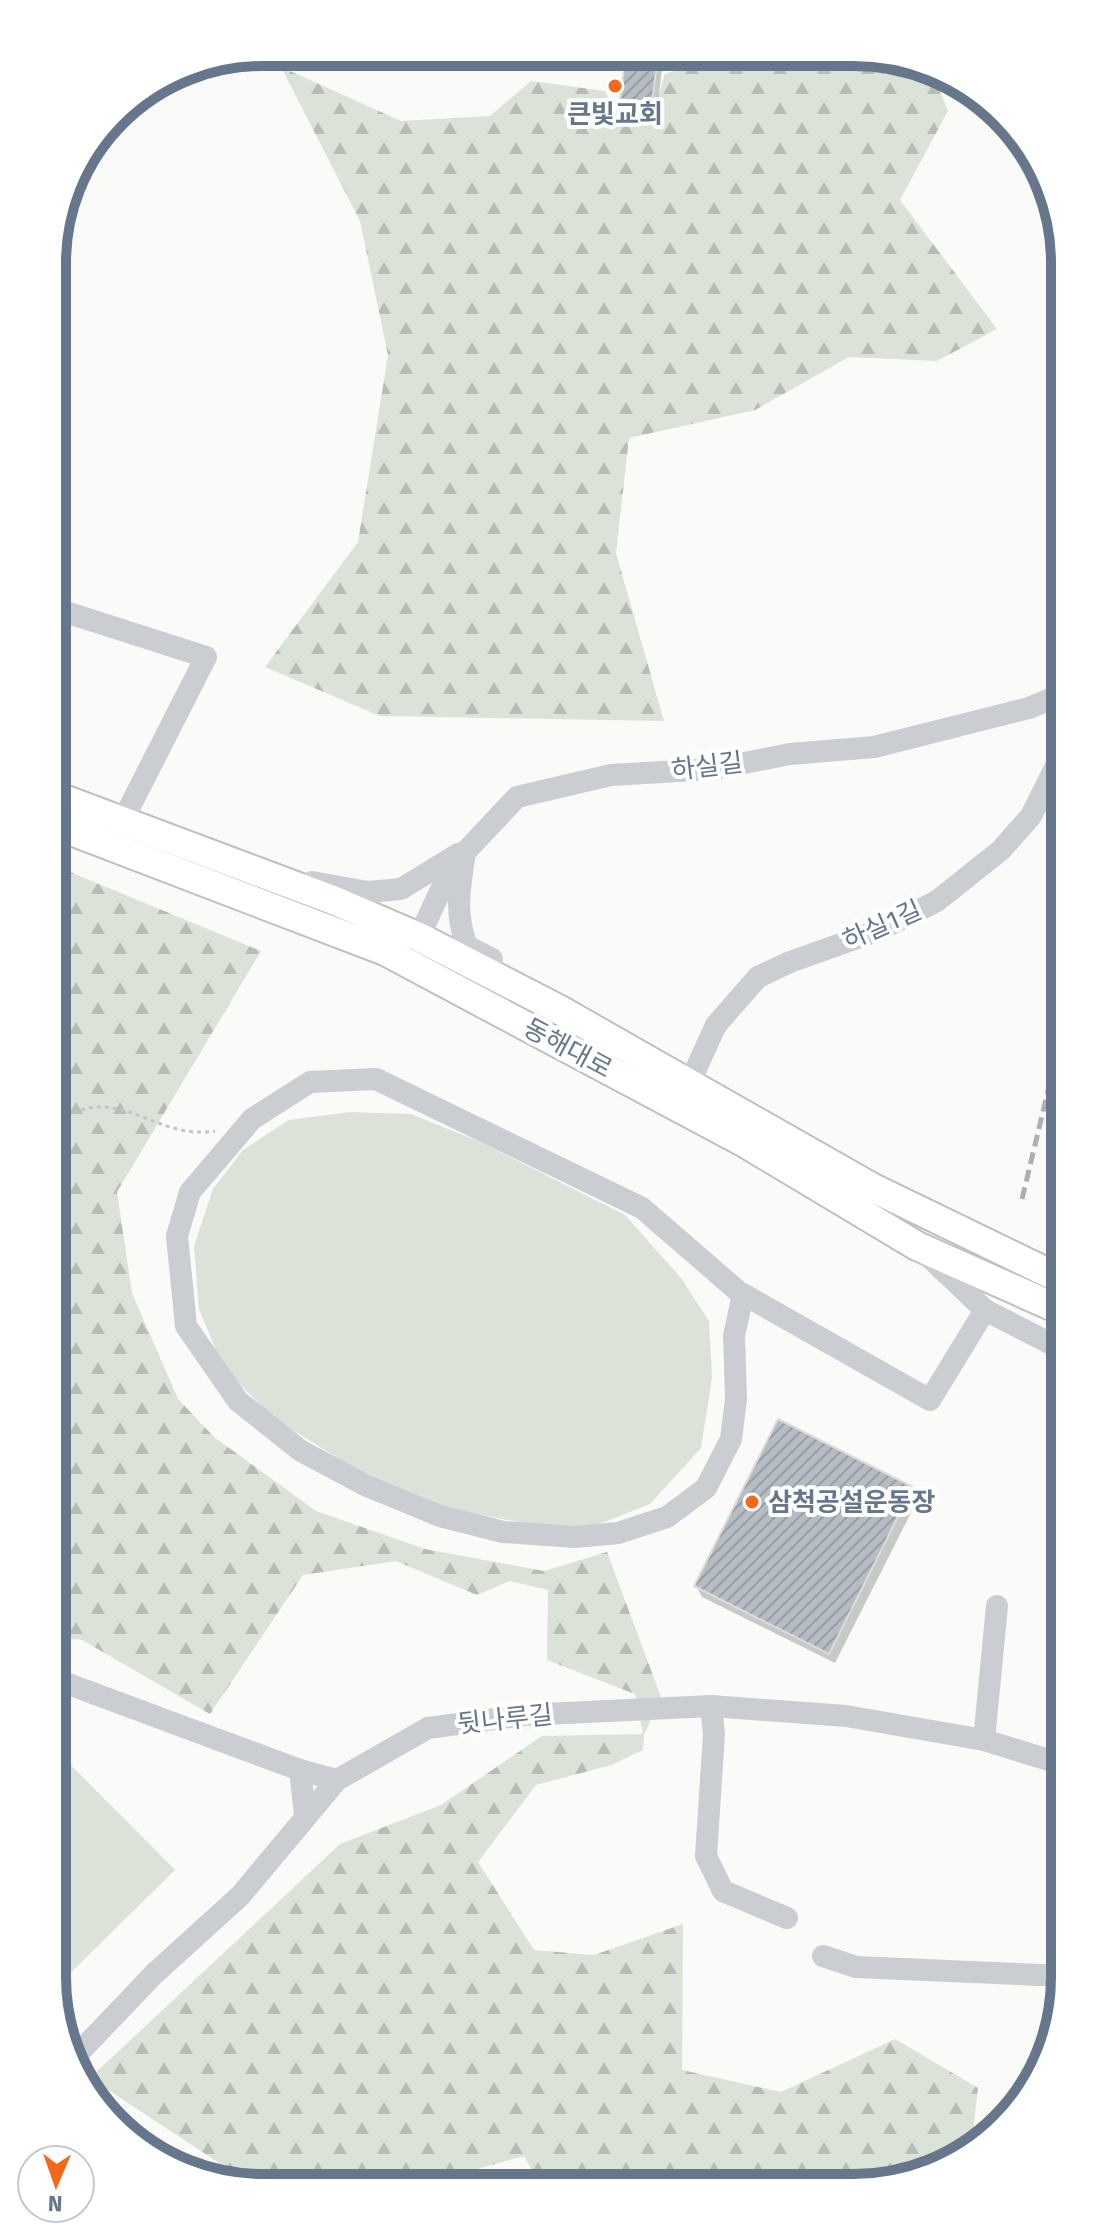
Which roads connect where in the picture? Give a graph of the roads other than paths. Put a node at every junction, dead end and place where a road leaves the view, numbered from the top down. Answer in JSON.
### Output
{"nodes":[{"id":1,"x":66,"y":612,"type":"edge"},
{"id":2,"x":1051,"y":699,"type":"edge"},
{"id":3,"x":1051,"y":776,"type":"edge"},
{"id":4,"x":66,"y":800,"type":"edge"},
{"id":5,"x":122,"y":822,"type":"junction"},
{"id":6,"x":66,"y":829,"type":"edge"},
{"id":7,"x":466,"y":849,"type":"junction"},
{"id":8,"x":209,"y":855,"type":"junction"},
{"id":9,"x":414,"y":950,"type":"junction"},
{"id":10,"x":560,"y":1010,"type":"junction"},
{"id":11,"x":689,"y":1084,"type":"junction"},
{"id":12,"x":917,"y":1246,"type":"junction"},
{"id":13,"x":1051,"y":1274,"type":"edge"},
{"id":14,"x":743,"y":1294,"type":"junction"},
{"id":15,"x":1051,"y":1306,"type":"edge"},
{"id":16,"x":985,"y":1310,"type":"junction"},
{"id":17,"x":1051,"y":1344,"type":"edge"},
{"id":18,"x":997,"y":1606,"type":"dead end"},
{"id":19,"x":66,"y":1683,"type":"edge"},
{"id":20,"x":711,"y":1706,"type":"junction"},
{"id":21,"x":984,"y":1740,"type":"junction"},
{"id":22,"x":1051,"y":1761,"type":"edge"},
{"id":23,"x":300,"y":1770,"type":"junction"},
{"id":24,"x":337,"y":1780,"type":"junction"},
{"id":25,"x":305,"y":1815,"type":"junction"},
{"id":26,"x":787,"y":1918,"type":"dead end"},
{"id":27,"x":823,"y":1956,"type":"dead end"},
{"id":28,"x":1051,"y":1975,"type":"edge"},
{"id":29,"x":81,"y":2051,"type":"edge"}],
"edges":[{"from":1,"to":5,"type":"street"},
{"from":2,"to":7,"type":"street","name":"하실길"},
{"from":3,"to":11,"type":"street","name":"하실1길"},
{"from":4,"to":5,"type":"main road","name":"동해대로"},
{"from":5,"to":8,"type":"main road","name":"동해대로"},
{"from":6,"to":9,"type":"main road","name":"동해대로"},
{"from":7,"to":8,"type":"street"},
{"from":7,"to":9,"type":"street","name":"하실길"},
{"from":7,"to":10,"type":"street"},
{"from":8,"to":9,"type":"main road","name":"동해대로"},
{"from":9,"to":10,"type":"main road","name":"동해대로"},
{"from":9,"to":12,"type":"main road","name":"동해대로"},
{"from":10,"to":11,"type":"main road","name":"동해대로"},
{"from":11,"to":13,"type":"main road","name":"동해대로"},
{"from":12,"to":15,"type":"main road","name":"동해대로"},
{"from":12,"to":16,"type":"street"},
{"from":14,"to":14,"type":"street"},
{"from":14,"to":16,"type":"street"},
{"from":16,"to":17,"type":"street"},
{"from":18,"to":21,"type":"street"},
{"from":19,"to":23,"type":"street"},
{"from":20,"to":21,"type":"street","name":"뒷나루길"},
{"from":20,"to":24,"type":"street","name":"뒷나루길"},
{"from":20,"to":26,"type":"street"},
{"from":21,"to":22,"type":"street","name":"뒷나루길"},
{"from":23,"to":24,"type":"street"},
{"from":23,"to":25,"type":"street"},
{"from":24,"to":25,"type":"street","name":"뒷나루길"},
{"from":25,"to":29,"type":"street","name":"뒷나루길"},
{"from":27,"to":28,"type":"street"}]}
